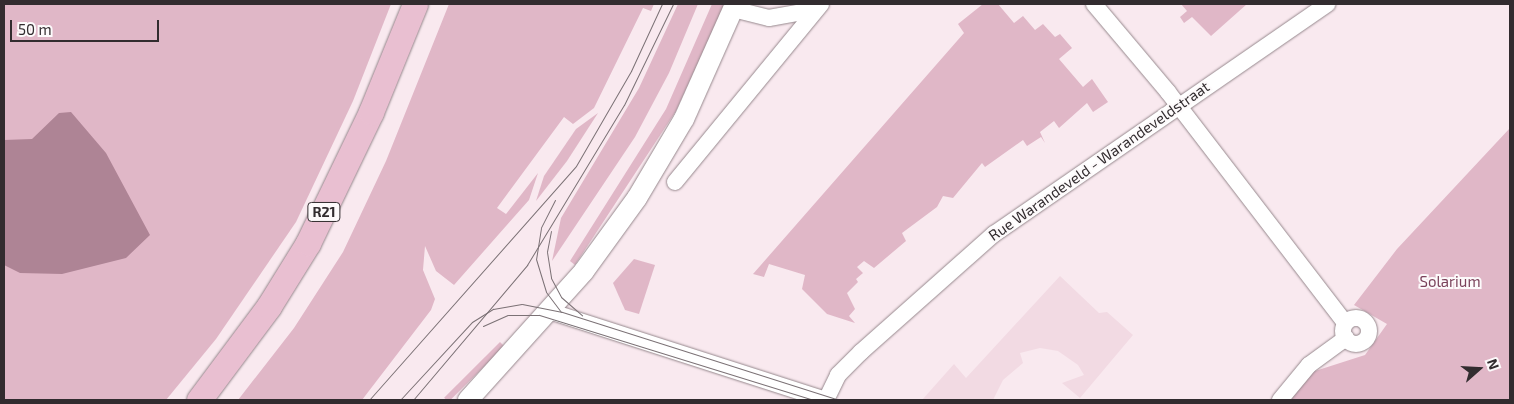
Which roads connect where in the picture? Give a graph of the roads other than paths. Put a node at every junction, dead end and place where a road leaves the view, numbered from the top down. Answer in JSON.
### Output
{"nodes":[{"id":1,"x":415,"y":4,"type":"edge"},
{"id":2,"x":1094,"y":4,"type":"edge"},
{"id":3,"x":1327,"y":4,"type":"edge"},
{"id":4,"x":734,"y":6,"type":"edge"},
{"id":5,"x":818,"y":7,"type":"edge"},
{"id":6,"x":1178,"y":104,"type":"junction"},
{"id":7,"x":675,"y":182,"type":"dead end"},
{"id":8,"x":548,"y":311,"type":"junction"},
{"id":9,"x":199,"y":400,"type":"edge"},
{"id":10,"x":468,"y":400,"type":"edge"},
{"id":11,"x":826,"y":400,"type":"edge"},
{"id":12,"x":1280,"y":400,"type":"edge"}],
"edges":[{"from":1,"to":9,"type":"main road","number":"R21"},
{"from":2,"to":6,"type":"street"},
{"from":3,"to":6,"type":"street","name":"Rue Warandeveld - Warandeveldstraat"},
{"from":4,"to":5,"type":"street"},
{"from":4,"to":8,"type":"street"},
{"from":5,"to":7,"type":"street"},
{"from":6,"to":11,"type":"street","name":"Rue Warandeveld - Warandeveldstraat"},
{"from":6,"to":12,"type":"street"},
{"from":8,"to":10,"type":"street"},
{"from":8,"to":11,"type":"street"}]}
